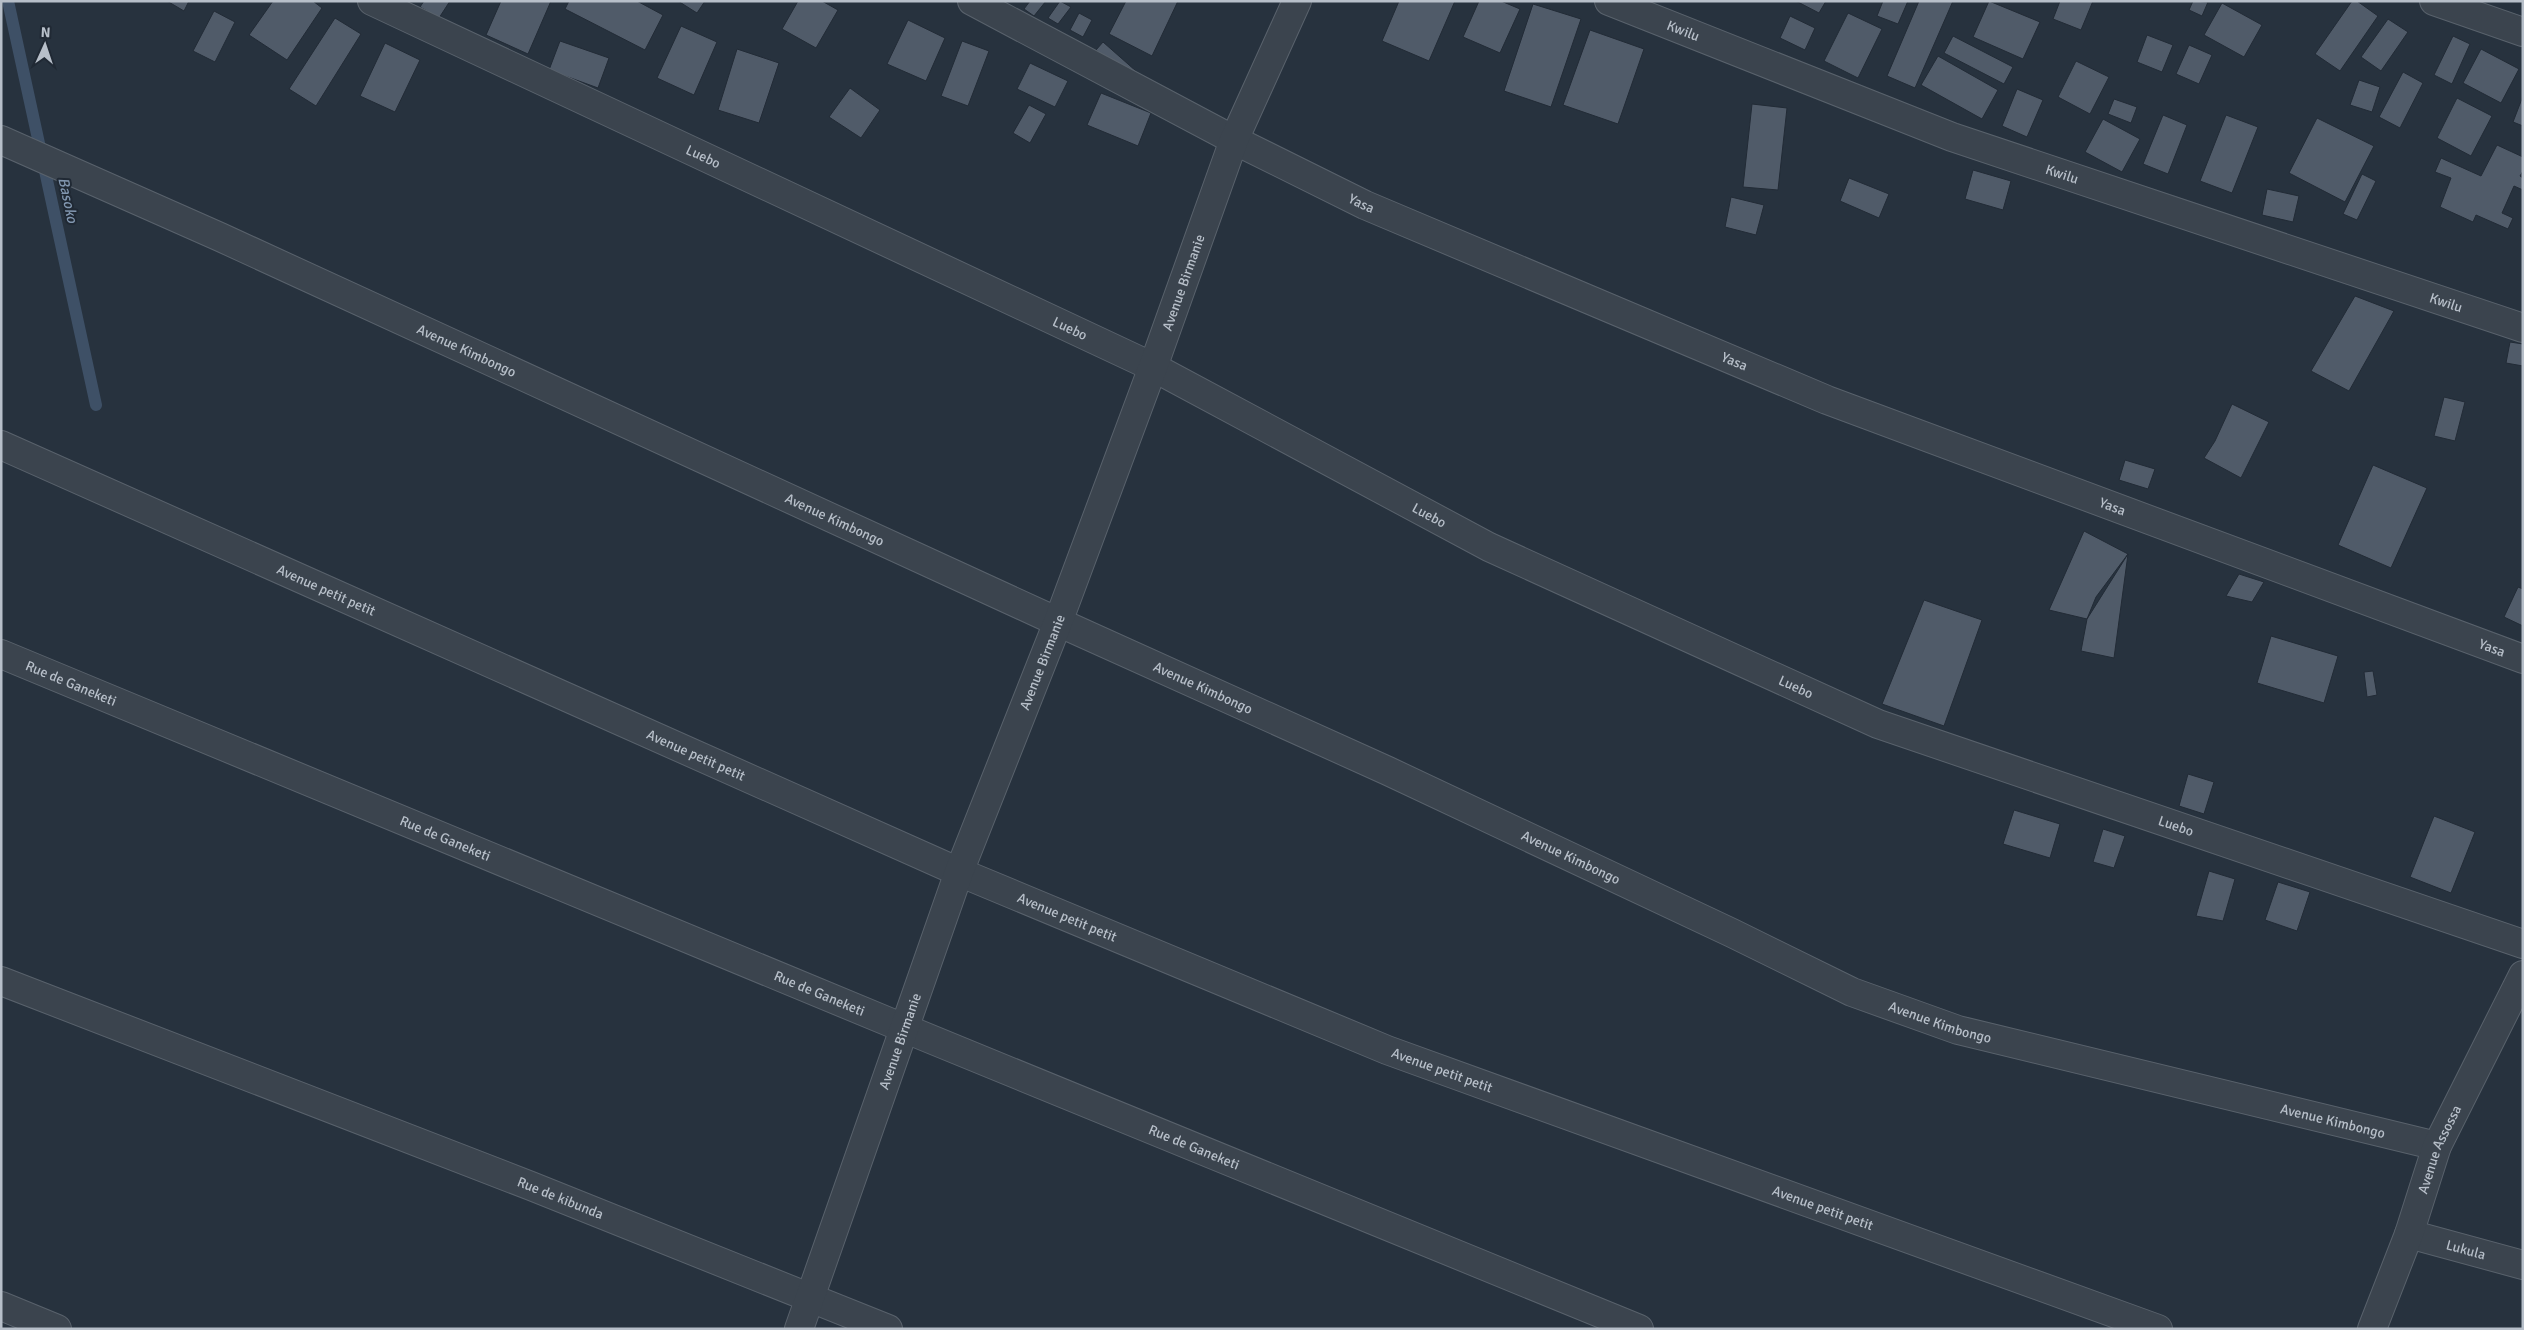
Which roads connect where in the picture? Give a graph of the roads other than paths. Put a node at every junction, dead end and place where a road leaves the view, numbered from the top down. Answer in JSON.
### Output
{"nodes":[{"id":1,"x":372,"y":1,"type":"edge"},
{"id":2,"x":972,"y":1,"type":"edge"},
{"id":3,"x":1297,"y":1,"type":"edge"},
{"id":4,"x":1609,"y":1,"type":"edge"},
{"id":5,"x":2434,"y":1,"type":"edge"},
{"id":6,"x":2523,"y":32,"type":"edge"},
{"id":7,"x":1,"y":140,"type":"edge"},
{"id":8,"x":1234,"y":140,"type":"junction"},
{"id":9,"x":2523,"y":328,"type":"edge"},
{"id":10,"x":1153,"y":367,"type":"junction"},
{"id":11,"x":1,"y":445,"type":"edge"},
{"id":12,"x":1058,"y":622,"type":"junction"},
{"id":13,"x":1,"y":654,"type":"edge"},
{"id":14,"x":2523,"y":659,"type":"edge"},
{"id":15,"x":960,"y":872,"type":"junction"},
{"id":16,"x":2523,"y":944,"type":"edge"},
{"id":17,"x":2523,"y":975,"type":"edge"},
{"id":18,"x":1,"y":981,"type":"edge"},
{"id":19,"x":906,"y":1029,"type":"junction"},
{"id":20,"x":2437,"y":1146,"type":"junction"},
{"id":21,"x":2409,"y":1234,"type":"junction"},
{"id":22,"x":2523,"y":1265,"type":"edge"},
{"id":23,"x":810,"y":1299,"type":"junction"},
{"id":24,"x":1,"y":1306,"type":"edge"},
{"id":25,"x":57,"y":1329,"type":"edge"},
{"id":26,"x":799,"y":1329,"type":"edge"},
{"id":27,"x":888,"y":1329,"type":"edge"},
{"id":28,"x":1640,"y":1329,"type":"edge"},
{"id":29,"x":2158,"y":1329,"type":"edge"},
{"id":30,"x":2372,"y":1329,"type":"edge"}],
"edges":[{"from":1,"to":10,"type":"street","name":"Luebo"},
{"from":2,"to":8,"type":"street","name":"Yasa"},
{"from":3,"to":8,"type":"street","name":"Avenue Birmanie"},
{"from":4,"to":9,"type":"street","name":"Kwilu"},
{"from":5,"to":6,"type":"street"},
{"from":7,"to":12,"type":"street","name":"Avenue Kimbongo"},
{"from":8,"to":10,"type":"street","name":"Avenue Birmanie"},
{"from":8,"to":14,"type":"street","name":"Yasa"},
{"from":10,"to":12,"type":"street","name":"Avenue Birmanie"},
{"from":10,"to":16,"type":"street","name":"Luebo"},
{"from":11,"to":15,"type":"street","name":"Avenue petit petit"},
{"from":12,"to":15,"type":"street","name":"Avenue Birmanie"},
{"from":12,"to":20,"type":"street","name":"Avenue Kimbongo"},
{"from":13,"to":19,"type":"street","name":"Rue de Ganeketi"},
{"from":15,"to":19,"type":"street","name":"Avenue Birmanie"},
{"from":15,"to":29,"type":"street","name":"Avenue petit petit"},
{"from":17,"to":20,"type":"street","name":"Avenue Assossa"},
{"from":18,"to":23,"type":"street","name":"Rue de kibunda"},
{"from":19,"to":23,"type":"street","name":"Avenue Birmanie"},
{"from":19,"to":28,"type":"street","name":"Rue de Ganeketi"},
{"from":20,"to":21,"type":"street","name":"Avenue Assossa"},
{"from":21,"to":22,"type":"street","name":"Lukula"},
{"from":21,"to":30,"type":"street","name":"Avenue Assossa"},
{"from":23,"to":26,"type":"street","name":"Avenue Birmanie"},
{"from":23,"to":27,"type":"street","name":"Rue de kibunda"},
{"from":24,"to":25,"type":"street"}]}
